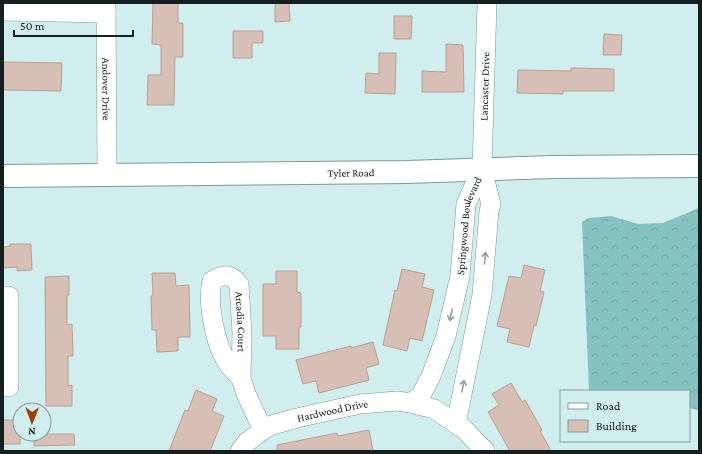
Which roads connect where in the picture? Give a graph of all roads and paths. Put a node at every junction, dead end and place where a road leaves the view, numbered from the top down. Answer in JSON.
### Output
{"nodes":[{"id":1,"x":487,"y":3,"type":"edge"},
{"id":2,"x":106,"y":8,"type":"edge"},
{"id":3,"x":3,"y":11,"type":"edge"},
{"id":4,"x":699,"y":166,"type":"edge"},
{"id":5,"x":482,"y":169,"type":"junction"},
{"id":6,"x":107,"y":175,"type":"junction"},
{"id":7,"x":3,"y":176,"type":"edge"},
{"id":8,"x":456,"y":290,"type":"junction"},
{"id":9,"x":482,"y":295,"type":"junction"},
{"id":10,"x":3,"y":296,"type":"edge"},
{"id":11,"x":241,"y":378,"type":"dead end"},
{"id":12,"x":3,"y":388,"type":"edge"},
{"id":13,"x":411,"y":403,"type":"junction"},
{"id":14,"x":456,"y":424,"type":"junction"},
{"id":15,"x":263,"y":430,"type":"junction"},
{"id":16,"x":240,"y":451,"type":"edge"},
{"id":17,"x":485,"y":451,"type":"edge"}],
"edges":[{"from":1,"to":5,"type":"street","name":"Lancaster Drive"},
{"from":2,"to":3,"type":"street"},
{"from":2,"to":6,"type":"street","name":"Andover Drive"},
{"from":4,"to":5,"type":"street","name":"Tyler Road"},
{"from":5,"to":6,"type":"street","name":"Tyler Road"},
{"from":5,"to":8,"type":"street","name":"Springwood Boulevard"},
{"from":9,"to":5,"type":"street","name":"Springwood Boulevard","one_way":true},
{"from":6,"to":7,"type":"street","name":"Tyler Road"},
{"from":8,"to":9,"type":"street","name":"Springwood Boulevard"},
{"from":8,"to":13,"type":"street","name":"Springwood Boulevard","one_way":true},
{"from":14,"to":9,"type":"street","name":"Springwood Boulevard","one_way":true},
{"from":10,"to":12,"type":"street"},
{"from":11,"to":15,"type":"street"},
{"from":13,"to":14,"type":"street","name":"Hardwood Drive"},
{"from":13,"to":15,"type":"street","name":"Hardwood Drive"},
{"from":14,"to":17,"type":"street","name":"Hardwood Drive"},
{"from":15,"to":16,"type":"street","name":"Hardwood Drive"}]}
